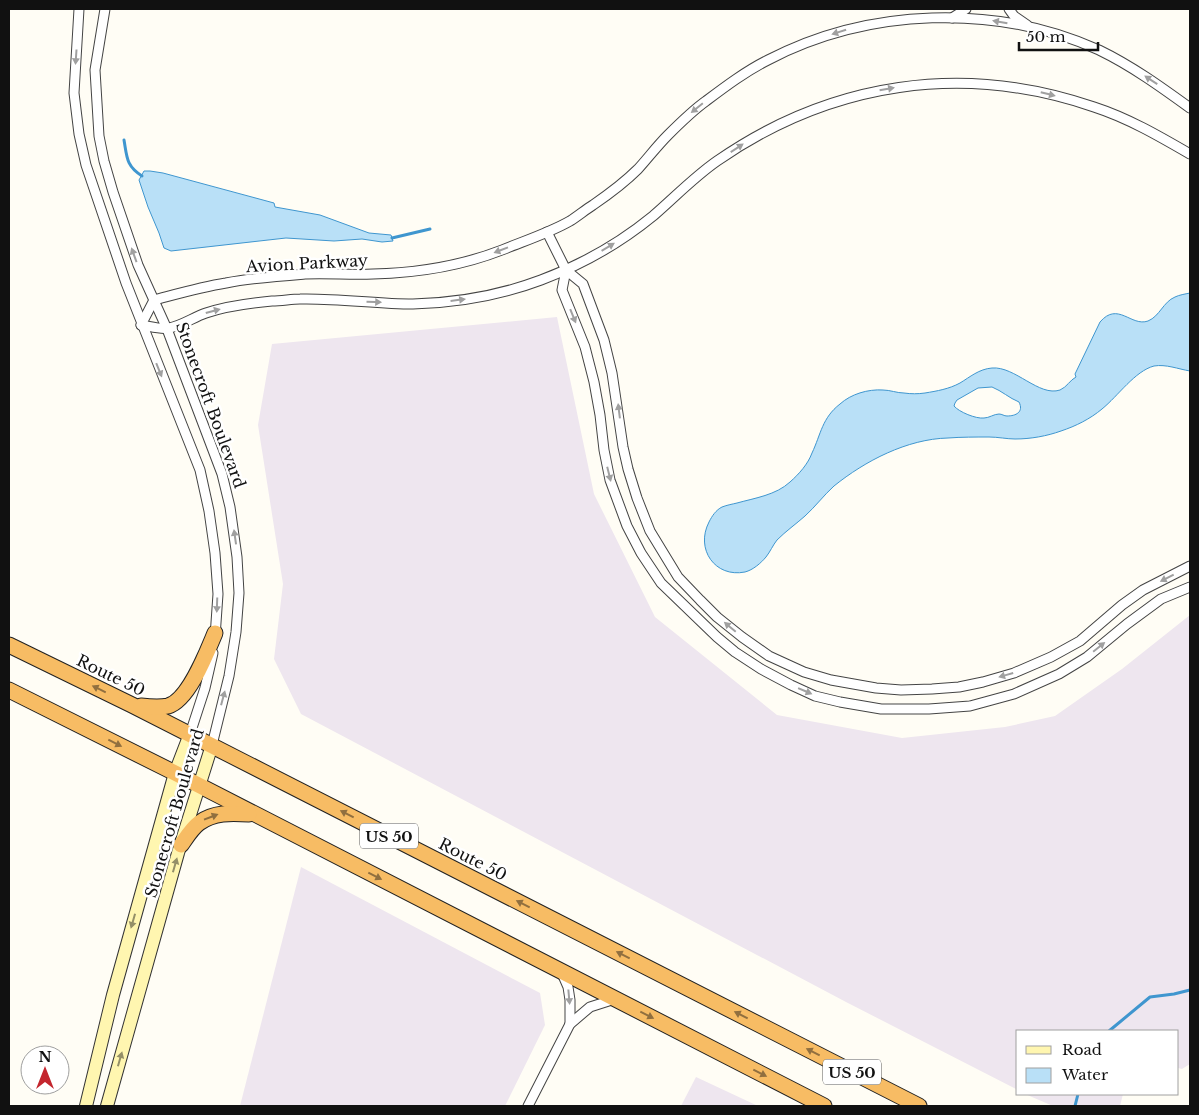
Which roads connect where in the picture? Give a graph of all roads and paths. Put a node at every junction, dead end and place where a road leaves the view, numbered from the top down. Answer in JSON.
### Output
{"nodes":[{"id":1,"x":79,"y":9,"type":"edge"},
{"id":2,"x":105,"y":9,"type":"edge"},
{"id":3,"x":966,"y":9,"type":"edge"},
{"id":4,"x":1009,"y":9,"type":"edge"},
{"id":5,"x":952,"y":18,"type":"junction"},
{"id":6,"x":1029,"y":27,"type":"junction"},
{"id":7,"x":1190,"y":108,"type":"edge"},
{"id":8,"x":1190,"y":154,"type":"edge"},
{"id":9,"x":547,"y":232,"type":"junction"},
{"id":10,"x":566,"y":270,"type":"junction"},
{"id":11,"x":154,"y":300,"type":"junction"},
{"id":12,"x":141,"y":324,"type":"junction"},
{"id":13,"x":167,"y":329,"type":"junction"},
{"id":14,"x":1190,"y":566,"type":"edge"},
{"id":15,"x":1190,"y":586,"type":"edge"},
{"id":16,"x":215,"y":633,"type":"junction"},
{"id":17,"x":9,"y":645,"type":"edge"},
{"id":18,"x":9,"y":690,"type":"edge"},
{"id":19,"x":132,"y":704,"type":"junction"},
{"id":20,"x":190,"y":734,"type":"junction"},
{"id":21,"x":212,"y":745,"type":"junction"},
{"id":22,"x":175,"y":773,"type":"junction"},
{"id":23,"x":198,"y":786,"type":"junction"},
{"id":24,"x":253,"y":814,"type":"junction"},
{"id":25,"x":181,"y":845,"type":"junction"},
{"id":26,"x":561,"y":971,"type":"junction"},
{"id":27,"x":616,"y":999,"type":"junction"},
{"id":28,"x":570,"y":1024,"type":"junction"},
{"id":29,"x":86,"y":1106,"type":"edge"},
{"id":30,"x":107,"y":1106,"type":"edge"},
{"id":31,"x":528,"y":1106,"type":"edge"},
{"id":32,"x":824,"y":1106,"type":"edge"},
{"id":33,"x":919,"y":1106,"type":"edge"}],
"edges":[{"from":1,"to":12,"type":"street","name":"Stonecroft Boulevard","one_way":true},
{"from":11,"to":2,"type":"street","name":"Stonecroft Boulevard","one_way":true},
{"from":3,"to":5,"type":"street"},
{"from":4,"to":6,"type":"street"},
{"from":6,"to":5,"type":"street","name":"Avion Parkway","one_way":true},
{"from":5,"to":9,"type":"street","name":"Avion Parkway","one_way":true},
{"from":7,"to":6,"type":"street","name":"Avion Parkway","one_way":true},
{"from":10,"to":8,"type":"street","one_way":true},
{"from":9,"to":10,"type":"street"},
{"from":9,"to":11,"type":"street","name":"Avion Parkway","one_way":true},
{"from":13,"to":10,"type":"street","one_way":true},
{"from":14,"to":10,"type":"street","one_way":true},
{"from":10,"to":15,"type":"street","one_way":true},
{"from":11,"to":12,"type":"street"},
{"from":11,"to":13,"type":"street","name":"Stonecroft Boulevard"},
{"from":12,"to":13,"type":"street"},
{"from":12,"to":16,"type":"street","name":"Stonecroft Boulevard","one_way":true},
{"from":21,"to":13,"type":"street","name":"Stonecroft Boulevard","one_way":true},
{"from":16,"to":19,"type":"highway"},
{"from":16,"to":20,"type":"street","name":"Stonecroft Boulevard"},
{"from":19,"to":17,"type":"highway","name":"Route 50","number":"US 50","one_way":true},
{"from":18,"to":22,"type":"highway","number":"US 50","one_way":true},
{"from":19,"to":20,"type":"highway","name":"Route 50","number":"US 50"},
{"from":20,"to":21,"type":"highway","name":"Route 50","number":"US 50"},
{"from":20,"to":22,"type":"main road","name":"Stonecroft Boulevard"},
{"from":21,"to":23,"type":"main road","name":"Stonecroft Boulevard"},
{"from":33,"to":21,"type":"highway","name":"Route 50","number":"US 50","one_way":true},
{"from":22,"to":23,"type":"highway","number":"US 50"},
{"from":22,"to":29,"type":"main road","name":"Stonecroft Boulevard","one_way":true},
{"from":23,"to":24,"type":"highway","number":"US 50"},
{"from":23,"to":25,"type":"main road","name":"Stonecroft Boulevard"},
{"from":25,"to":24,"type":"highway","one_way":true},
{"from":24,"to":26,"type":"highway","number":"US 50","one_way":true},
{"from":30,"to":25,"type":"main road","name":"Stonecroft Boulevard","one_way":true},
{"from":26,"to":27,"type":"highway","number":"US 50"},
{"from":26,"to":28,"type":"street","one_way":true},
{"from":27,"to":28,"type":"street"},
{"from":27,"to":32,"type":"highway","number":"US 50","one_way":true},
{"from":28,"to":31,"type":"street"}]}
